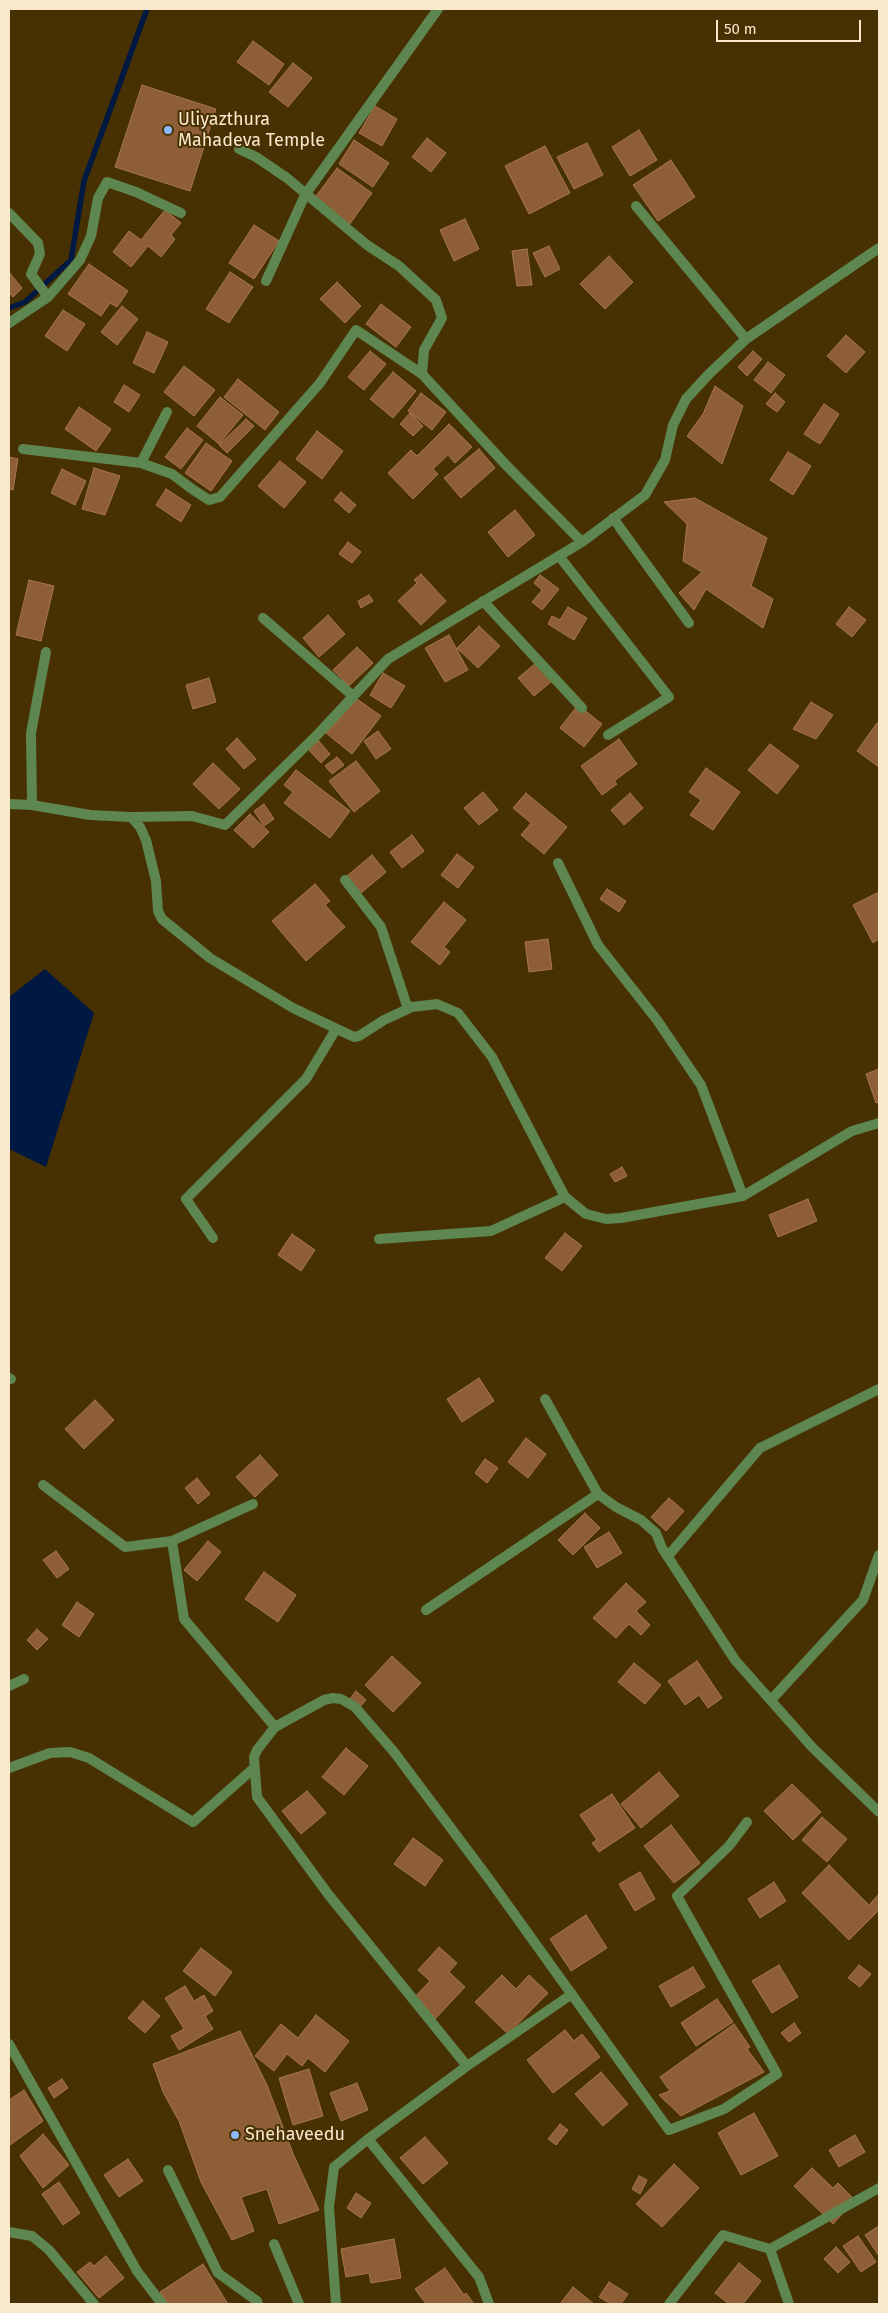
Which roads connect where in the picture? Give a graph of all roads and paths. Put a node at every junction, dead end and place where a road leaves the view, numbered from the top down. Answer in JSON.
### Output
{"nodes":[{"id":1,"x":438,"y":9,"type":"edge"},
{"id":2,"x":238,"y":149,"type":"dead end"},
{"id":3,"x":306,"y":195,"type":"junction"},
{"id":4,"x":636,"y":206,"type":"dead end"},
{"id":5,"x":181,"y":213,"type":"dead end"},
{"id":6,"x":9,"y":214,"type":"edge"},
{"id":7,"x":879,"y":248,"type":"edge"},
{"id":8,"x":266,"y":281,"type":"dead end"},
{"id":9,"x":46,"y":294,"type":"junction"},
{"id":10,"x":9,"y":323,"type":"edge"},
{"id":11,"x":746,"y":339,"type":"junction"},
{"id":12,"x":422,"y":374,"type":"junction"},
{"id":13,"x":167,"y":412,"type":"dead end"},
{"id":14,"x":23,"y":449,"type":"dead end"},
{"id":15,"x":141,"y":463,"type":"junction"},
{"id":16,"x":612,"y":518,"type":"junction"},
{"id":17,"x":582,"y":542,"type":"junction"},
{"id":18,"x":559,"y":556,"type":"junction"},
{"id":19,"x":483,"y":601,"type":"junction"},
{"id":20,"x":263,"y":618,"type":"dead end"},
{"id":21,"x":689,"y":623,"type":"dead end"},
{"id":22,"x":46,"y":652,"type":"dead end"},
{"id":23,"x":353,"y":696,"type":"junction"},
{"id":24,"x":582,"y":708,"type":"dead end"},
{"id":25,"x":608,"y":735,"type":"dead end"},
{"id":26,"x":9,"y":804,"type":"edge"},
{"id":27,"x":32,"y":805,"type":"junction"},
{"id":28,"x":131,"y":817,"type":"junction"},
{"id":29,"x":558,"y":863,"type":"dead end"},
{"id":30,"x":345,"y":880,"type":"dead end"},
{"id":31,"x":408,"y":1009,"type":"junction"},
{"id":32,"x":336,"y":1029,"type":"junction"},
{"id":33,"x":879,"y":1123,"type":"edge"},
{"id":34,"x":743,"y":1196,"type":"junction"},
{"id":35,"x":565,"y":1197,"type":"junction"},
{"id":36,"x":213,"y":1238,"type":"dead end"},
{"id":37,"x":379,"y":1239,"type":"dead end"},
{"id":38,"x":879,"y":1389,"type":"edge"},
{"id":39,"x":545,"y":1398,"type":"dead end"},
{"id":40,"x":42,"y":1485,"type":"dead end"},
{"id":41,"x":598,"y":1494,"type":"junction"},
{"id":42,"x":253,"y":1504,"type":"dead end"},
{"id":43,"x":172,"y":1541,"type":"junction"},
{"id":44,"x":668,"y":1556,"type":"junction"},
{"id":45,"x":879,"y":1556,"type":"edge"},
{"id":46,"x":426,"y":1610,"type":"dead end"},
{"id":47,"x":24,"y":1679,"type":"dead end"},
{"id":48,"x":9,"y":1686,"type":"edge"},
{"id":49,"x":770,"y":1700,"type":"junction"},
{"id":50,"x":275,"y":1727,"type":"junction"},
{"id":51,"x":9,"y":1768,"type":"edge"},
{"id":52,"x":254,"y":1768,"type":"junction"},
{"id":53,"x":879,"y":1812,"type":"edge"},
{"id":54,"x":747,"y":1822,"type":"dead end"},
{"id":55,"x":572,"y":1994,"type":"junction"},
{"id":56,"x":9,"y":2044,"type":"edge"},
{"id":57,"x":467,"y":2066,"type":"junction"},
{"id":58,"x":368,"y":2140,"type":"junction"},
{"id":59,"x":168,"y":2170,"type":"dead end"},
{"id":60,"x":879,"y":2188,"type":"edge"},
{"id":61,"x":9,"y":2232,"type":"edge"},
{"id":62,"x":274,"y":2244,"type":"dead end"},
{"id":63,"x":770,"y":2248,"type":"junction"},
{"id":64,"x":94,"y":2304,"type":"edge"},
{"id":65,"x":162,"y":2304,"type":"edge"},
{"id":66,"x":258,"y":2304,"type":"edge"},
{"id":67,"x":299,"y":2304,"type":"edge"},
{"id":68,"x":336,"y":2304,"type":"edge"},
{"id":69,"x":489,"y":2304,"type":"edge"},
{"id":70,"x":669,"y":2304,"type":"edge"},
{"id":71,"x":789,"y":2304,"type":"edge"}],
"edges":[{"from":1,"to":3,"type":"street"},
{"from":2,"to":3,"type":"street"},
{"from":3,"to":8,"type":"street"},
{"from":3,"to":12,"type":"street"},
{"from":4,"to":11,"type":"street"},
{"from":5,"to":9,"type":"street"},
{"from":6,"to":9,"type":"street"},
{"from":7,"to":11,"type":"street"},
{"from":9,"to":10,"type":"street"},
{"from":11,"to":16,"type":"street"},
{"from":12,"to":15,"type":"street"},
{"from":12,"to":17,"type":"street"},
{"from":13,"to":15,"type":"street"},
{"from":14,"to":15,"type":"street"},
{"from":16,"to":17,"type":"street"},
{"from":16,"to":21,"type":"street"},
{"from":17,"to":18,"type":"street"},
{"from":18,"to":19,"type":"street"},
{"from":18,"to":25,"type":"street"},
{"from":19,"to":23,"type":"street"},
{"from":19,"to":24,"type":"street"},
{"from":20,"to":23,"type":"street"},
{"from":22,"to":27,"type":"street"},
{"from":23,"to":28,"type":"street"},
{"from":26,"to":27,"type":"street"},
{"from":27,"to":28,"type":"street"},
{"from":28,"to":32,"type":"street"},
{"from":29,"to":34,"type":"street"},
{"from":30,"to":31,"type":"street"},
{"from":31,"to":32,"type":"street"},
{"from":31,"to":35,"type":"street"},
{"from":32,"to":36,"type":"street"},
{"from":33,"to":34,"type":"street"},
{"from":34,"to":35,"type":"street"},
{"from":35,"to":37,"type":"street"},
{"from":38,"to":44,"type":"street"},
{"from":39,"to":41,"type":"street"},
{"from":40,"to":43,"type":"street"},
{"from":41,"to":44,"type":"street"},
{"from":41,"to":46,"type":"street"},
{"from":42,"to":43,"type":"street"},
{"from":43,"to":50,"type":"street"},
{"from":44,"to":49,"type":"street"},
{"from":45,"to":49,"type":"street"},
{"from":47,"to":48,"type":"street"},
{"from":49,"to":53,"type":"street"},
{"from":50,"to":52,"type":"street"},
{"from":50,"to":55,"type":"street"},
{"from":51,"to":52,"type":"street"},
{"from":52,"to":57,"type":"street"},
{"from":54,"to":55,"type":"street"},
{"from":55,"to":57,"type":"street"},
{"from":56,"to":65,"type":"street"},
{"from":57,"to":58,"type":"street"},
{"from":58,"to":68,"type":"street"},
{"from":58,"to":69,"type":"street"},
{"from":59,"to":66,"type":"street"},
{"from":60,"to":63,"type":"street"},
{"from":61,"to":64,"type":"street"},
{"from":62,"to":67,"type":"street"},
{"from":63,"to":70,"type":"street"},
{"from":63,"to":71,"type":"street"}]}
